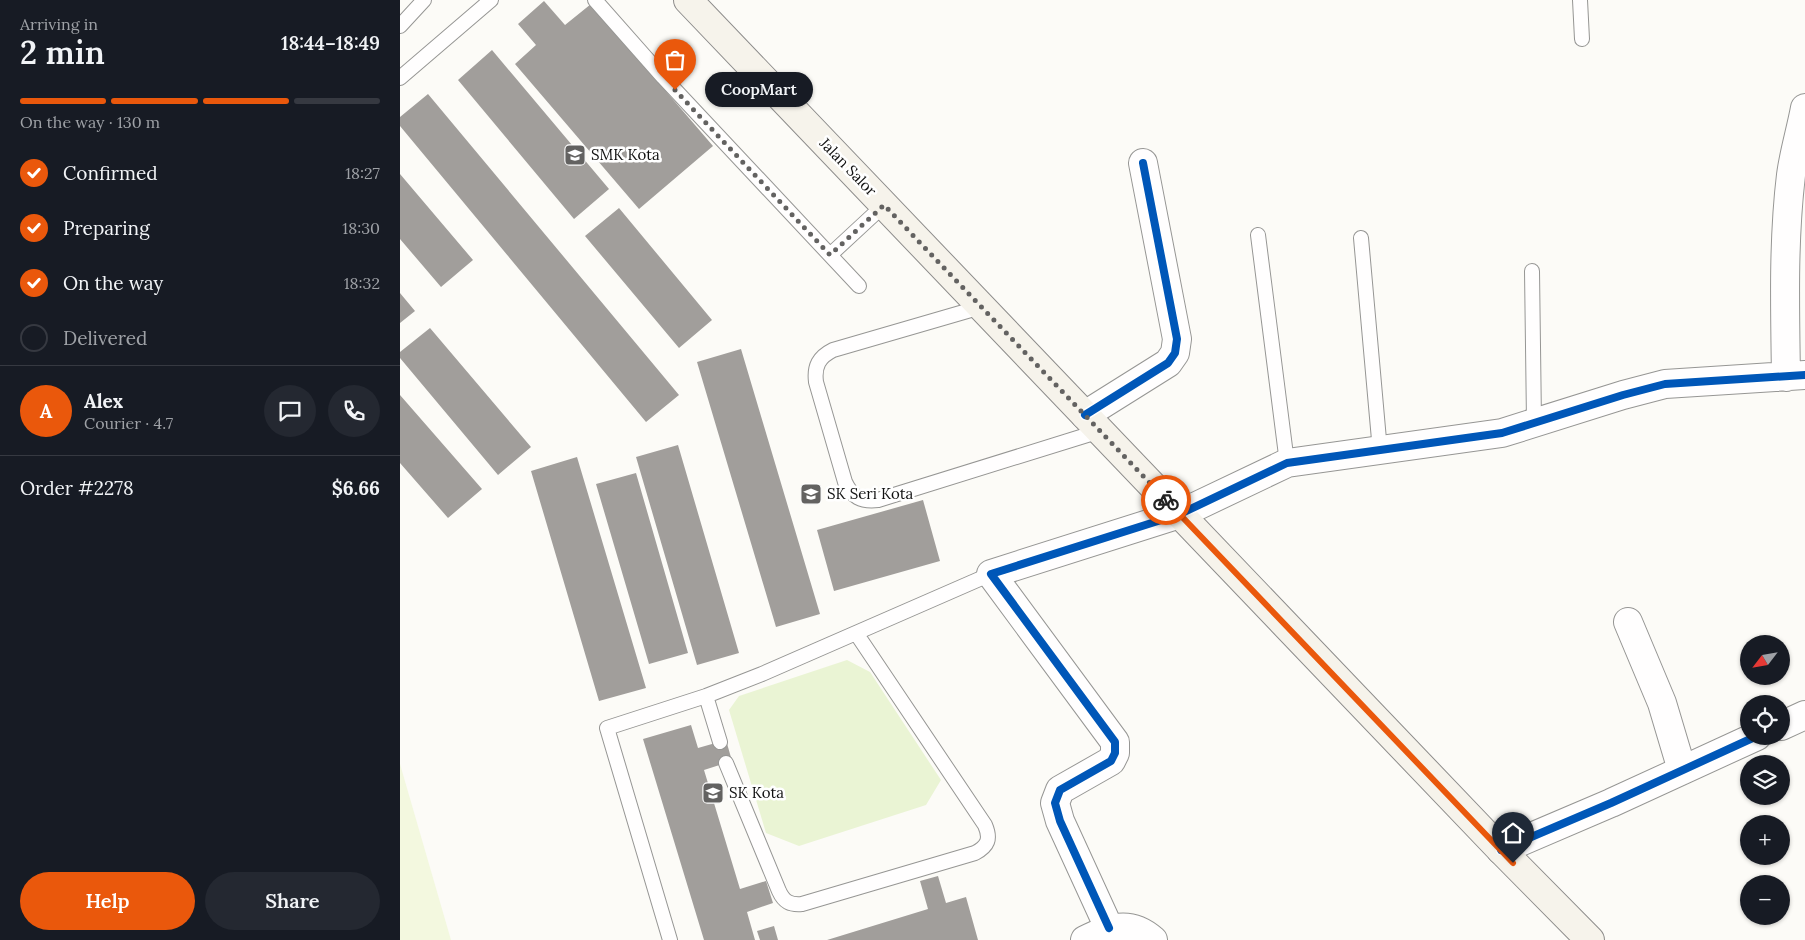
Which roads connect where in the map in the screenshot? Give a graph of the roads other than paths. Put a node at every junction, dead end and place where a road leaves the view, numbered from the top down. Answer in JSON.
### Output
{"nodes":[{"id":1,"x":424,"y":0,"type":"edge"},
{"id":2,"x":490,"y":0,"type":"edge"},
{"id":3,"x":595,"y":0,"type":"edge"},
{"id":4,"x":688,"y":0,"type":"edge"},
{"id":5,"x":1580,"y":0,"type":"edge"},
{"id":6,"x":400,"y":26,"type":"edge"},
{"id":7,"x":1582,"y":39,"type":"dead end"},
{"id":8,"x":400,"y":78,"type":"edge"},
{"id":9,"x":1805,"y":108,"type":"edge"},
{"id":10,"x":1142,"y":163,"type":"dead end"},
{"id":11,"x":884,"y":205,"type":"junction"},
{"id":12,"x":1258,"y":235,"type":"dead end"},
{"id":13,"x":1361,"y":238,"type":"dead end"},
{"id":14,"x":830,"y":255,"type":"junction"},
{"id":15,"x":1532,"y":271,"type":"dead end"},
{"id":16,"x":859,"y":286,"type":"dead end"},
{"id":17,"x":981,"y":307,"type":"junction"},
{"id":18,"x":1796,"y":376,"type":"edge"},
{"id":19,"x":1534,"y":422,"type":"junction"},
{"id":20,"x":1092,"y":423,"type":"junction"},
{"id":21,"x":1380,"y":451,"type":"junction"},
{"id":22,"x":1287,"y":463,"type":"junction"},
{"id":23,"x":1180,"y":514,"type":"junction"},
{"id":24,"x":991,"y":574,"type":"junction"},
{"id":25,"x":1628,"y":622,"type":"dead end"},
{"id":26,"x":856,"y":633,"type":"junction"},
{"id":27,"x":706,"y":696,"type":"junction"},
{"id":28,"x":1805,"y":715,"type":"edge"},
{"id":29,"x":1790,"y":722,"type":"edge"},
{"id":30,"x":720,"y":742,"type":"dead end"},
{"id":31,"x":1740,"y":744,"type":"edge"},
{"id":32,"x":726,"y":763,"type":"dead end"},
{"id":33,"x":1682,"y":770,"type":"junction"},
{"id":34,"x":1501,"y":850,"type":"junction"},
{"id":35,"x":1109,"y":928,"type":"junction"},
{"id":36,"x":670,"y":940,"type":"edge"},
{"id":37,"x":1084,"y":940,"type":"edge"},
{"id":38,"x":1153,"y":940,"type":"edge"},
{"id":39,"x":1590,"y":940,"type":"edge"}],
"edges":[{"from":1,"to":6,"type":"lane"},
{"from":2,"to":8,"type":"lane"},
{"from":3,"to":14,"type":"lane"},
{"from":4,"to":11,"type":"main road","name":"Jalan Salor"},
{"from":5,"to":7,"type":"lane"},
{"from":9,"to":18,"type":"street"},
{"from":10,"to":20,"type":"street"},
{"from":11,"to":14,"type":"lane"},
{"from":11,"to":17,"type":"main road","name":"Jalan Salor"},
{"from":12,"to":22,"type":"lane"},
{"from":13,"to":21,"type":"lane"},
{"from":14,"to":16,"type":"lane"},
{"from":15,"to":19,"type":"lane"},
{"from":17,"to":20,"type":"main road","name":"Jalan Salor"},
{"from":17,"to":20,"type":"lane"},
{"from":18,"to":19,"type":"street"},
{"from":19,"to":21,"type":"street"},
{"from":20,"to":23,"type":"main road","name":"Jalan Salor"},
{"from":21,"to":22,"type":"street"},
{"from":22,"to":23,"type":"street"},
{"from":23,"to":24,"type":"street"},
{"from":23,"to":34,"type":"main road","name":"Jalan Salor"},
{"from":24,"to":26,"type":"lane"},
{"from":24,"to":35,"type":"street"},
{"from":25,"to":33,"type":"street"},
{"from":26,"to":27,"type":"lane"},
{"from":26,"to":32,"type":"lane"},
{"from":27,"to":30,"type":"lane"},
{"from":27,"to":36,"type":"lane"},
{"from":28,"to":29,"type":"street"},
{"from":31,"to":33,"type":"street"},
{"from":33,"to":34,"type":"street"},
{"from":34,"to":39,"type":"main road","name":"Jalan Salor"},
{"from":35,"to":37,"type":"street"},
{"from":35,"to":38,"type":"street"}]}
